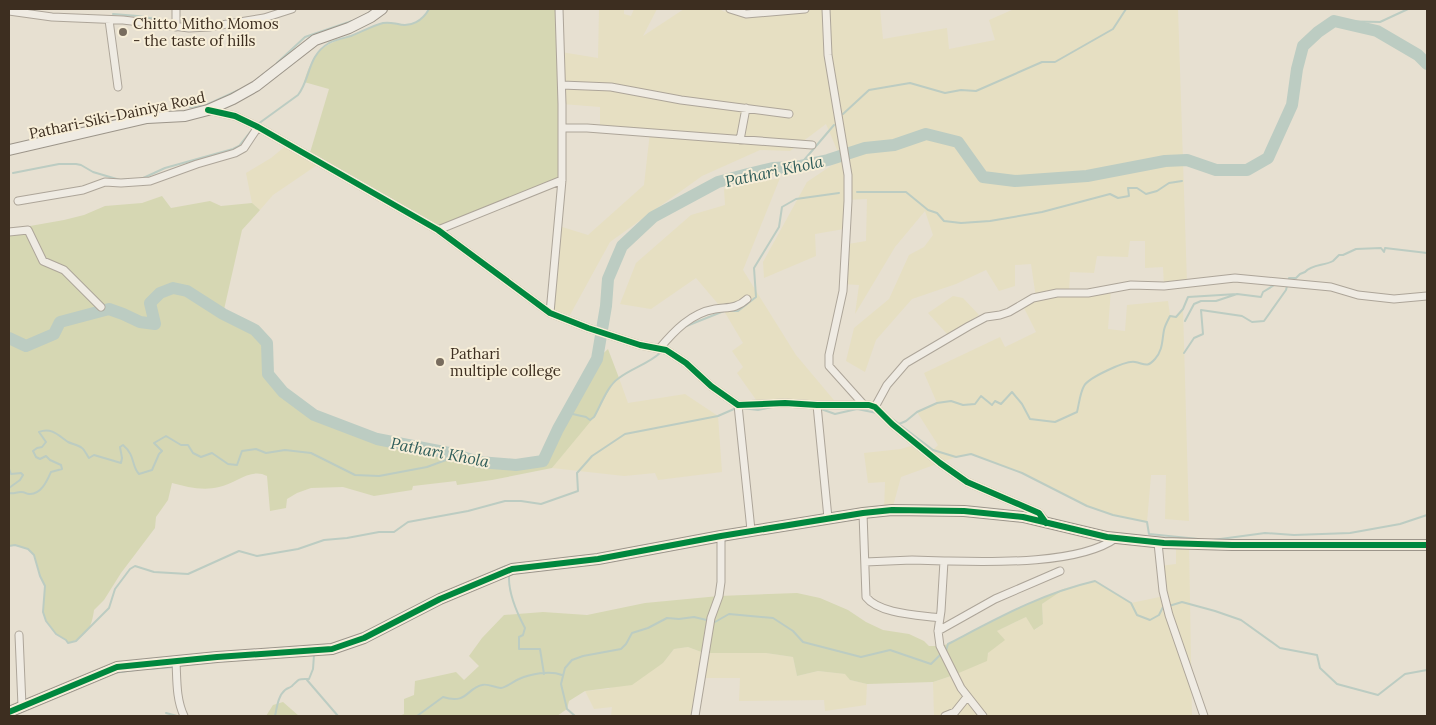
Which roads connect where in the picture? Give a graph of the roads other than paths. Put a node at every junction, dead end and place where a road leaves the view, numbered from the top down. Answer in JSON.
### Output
{"nodes":[{"id":1,"x":176,"y":9,"type":"edge"},
{"id":2,"x":292,"y":9,"type":"edge"},
{"id":3,"x":382,"y":9,"type":"edge"},
{"id":4,"x":559,"y":9,"type":"edge"},
{"id":5,"x":730,"y":9,"type":"edge"},
{"id":6,"x":805,"y":9,"type":"edge"},
{"id":7,"x":826,"y":9,"type":"edge"},
{"id":8,"x":788,"y":10,"type":"edge"},
{"id":9,"x":9,"y":11,"type":"edge"},
{"id":10,"x":272,"y":12,"type":"edge"},
{"id":11,"x":108,"y":20,"type":"junction"},
{"id":12,"x":176,"y":27,"type":"junction"},
{"id":13,"x":562,"y":85,"type":"junction"},
{"id":14,"x":118,"y":87,"type":"dead end"},
{"id":15,"x":746,"y":108,"type":"junction"},
{"id":16,"x":208,"y":110,"type":"junction"},
{"id":17,"x":789,"y":114,"type":"dead end"},
{"id":18,"x":258,"y":127,"type":"junction"},
{"id":19,"x":562,"y":128,"type":"junction"},
{"id":20,"x":740,"y":140,"type":"junction"},
{"id":21,"x":812,"y":146,"type":"dead end"},
{"id":22,"x":9,"y":150,"type":"edge"},
{"id":23,"x":562,"y":180,"type":"junction"},
{"id":24,"x":18,"y":201,"type":"dead end"},
{"id":25,"x":438,"y":230,"type":"junction"},
{"id":26,"x":9,"y":232,"type":"edge"},
{"id":27,"x":1427,"y":296,"type":"edge"},
{"id":28,"x":748,"y":299,"type":"dead end"},
{"id":29,"x":101,"y":307,"type":"dead end"},
{"id":30,"x":550,"y":314,"type":"junction"},
{"id":31,"x":659,"y":349,"type":"junction"},
{"id":32,"x":738,"y":405,"type":"junction"},
{"id":33,"x":864,"y":405,"type":"junction"},
{"id":34,"x":818,"y":406,"type":"junction"},
{"id":35,"x":875,"y":407,"type":"junction"},
{"id":36,"x":863,"y":513,"type":"junction"},
{"id":37,"x":828,"y":518,"type":"junction"},
{"id":38,"x":1046,"y":523,"type":"junction"},
{"id":39,"x":751,"y":530,"type":"junction"},
{"id":40,"x":720,"y":536,"type":"junction"},
{"id":41,"x":1116,"y":538,"type":"junction"},
{"id":42,"x":1158,"y":542,"type":"junction"},
{"id":43,"x":1427,"y":545,"type":"edge"},
{"id":44,"x":944,"y":561,"type":"junction"},
{"id":45,"x":865,"y":562,"type":"junction"},
{"id":46,"x":1060,"y":571,"type":"dead end"},
{"id":47,"x":940,"y":618,"type":"junction"},
{"id":48,"x":938,"y":631,"type":"junction"},
{"id":49,"x":19,"y":635,"type":"dead end"},
{"id":50,"x":176,"y":661,"type":"junction"},
{"id":51,"x":967,"y":697,"type":"junction"},
{"id":52,"x":22,"y":706,"type":"junction"},
{"id":53,"x":9,"y":712,"type":"edge"},
{"id":54,"x":184,"y":716,"type":"edge"},
{"id":55,"x":695,"y":716,"type":"edge"},
{"id":56,"x":945,"y":716,"type":"edge"},
{"id":57,"x":984,"y":716,"type":"edge"},
{"id":58,"x":1204,"y":716,"type":"edge"}],
"edges":[{"from":1,"to":12,"type":"street"},
{"from":2,"to":10,"type":"street"},
{"from":3,"to":16,"type":"street","name":"Pathari-Siki-Dainiya Road"},
{"from":4,"to":13,"type":"street"},
{"from":5,"to":8,"type":"street"},
{"from":6,"to":8,"type":"street"},
{"from":7,"to":33,"type":"street"},
{"from":9,"to":11,"type":"street"},
{"from":10,"to":12,"type":"street"},
{"from":11,"to":12,"type":"street"},
{"from":11,"to":14,"type":"street"},
{"from":13,"to":15,"type":"street"},
{"from":13,"to":19,"type":"street"},
{"from":15,"to":17,"type":"street"},
{"from":15,"to":20,"type":"street"},
{"from":16,"to":18,"type":"street"},
{"from":16,"to":22,"type":"street","name":"Pathari-Siki-Dainiya Road"},
{"from":18,"to":24,"type":"street"},
{"from":18,"to":25,"type":"street"},
{"from":19,"to":20,"type":"street"},
{"from":19,"to":23,"type":"street"},
{"from":20,"to":21,"type":"street"},
{"from":23,"to":25,"type":"street"},
{"from":23,"to":30,"type":"street"},
{"from":25,"to":30,"type":"street"},
{"from":26,"to":29,"type":"street"},
{"from":27,"to":35,"type":"street"},
{"from":28,"to":31,"type":"street"},
{"from":30,"to":31,"type":"street"},
{"from":31,"to":32,"type":"street"},
{"from":32,"to":34,"type":"street"},
{"from":32,"to":39,"type":"street"},
{"from":33,"to":34,"type":"street"},
{"from":33,"to":35,"type":"street"},
{"from":34,"to":37,"type":"street"},
{"from":35,"to":38,"type":"street"},
{"from":36,"to":37,"type":"street"},
{"from":36,"to":38,"type":"street"},
{"from":36,"to":45,"type":"street"},
{"from":37,"to":39,"type":"street"},
{"from":38,"to":41,"type":"street"},
{"from":39,"to":40,"type":"street"},
{"from":40,"to":50,"type":"street"},
{"from":40,"to":55,"type":"street"},
{"from":41,"to":42,"type":"street"},
{"from":41,"to":44,"type":"street"},
{"from":42,"to":43,"type":"street"},
{"from":42,"to":58,"type":"street"},
{"from":44,"to":45,"type":"street"},
{"from":44,"to":47,"type":"street"},
{"from":45,"to":47,"type":"street"},
{"from":46,"to":48,"type":"street"},
{"from":47,"to":48,"type":"street"},
{"from":48,"to":51,"type":"street"},
{"from":49,"to":52,"type":"street"},
{"from":50,"to":52,"type":"street"},
{"from":50,"to":54,"type":"street"},
{"from":51,"to":56,"type":"street"},
{"from":51,"to":57,"type":"street"},
{"from":52,"to":53,"type":"street"}]}
